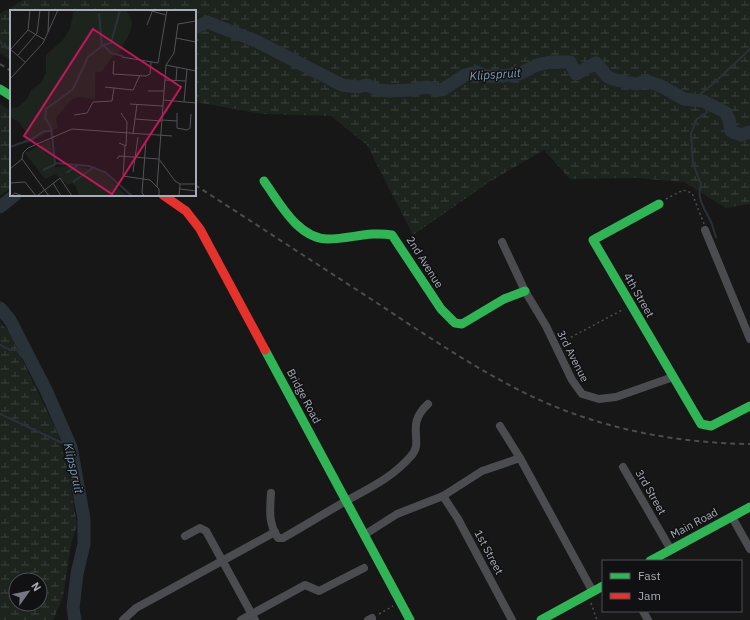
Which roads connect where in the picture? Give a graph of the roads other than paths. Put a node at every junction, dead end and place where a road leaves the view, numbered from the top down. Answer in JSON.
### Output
{"nodes":[{"id":1,"x":0,"y":89,"type":"edge"},
{"id":2,"x":10,"y":95,"type":"edge"},
{"id":3,"x":264,"y":181,"type":"dead end"},
{"id":4,"x":164,"y":196,"type":"edge"},
{"id":5,"x":659,"y":204,"type":"road end"},
{"id":6,"x":705,"y":230,"type":"road end"},
{"id":7,"x":502,"y":242,"type":"dead end"},
{"id":8,"x":525,"y":291,"type":"junction"},
{"id":9,"x":750,"y":339,"type":"edge"},
{"id":10,"x":672,"y":377,"type":"junction"},
{"id":11,"x":428,"y":404,"type":"dead end"},
{"id":12,"x":750,"y":406,"type":"edge"},
{"id":13,"x":500,"y":426,"type":"dead end"},
{"id":14,"x":520,"y":458,"type":"junction"},
{"id":15,"x":623,"y":467,"type":"dead end"},
{"id":16,"x":271,"y":493,"type":"dead end"},
{"id":17,"x":443,"y":496,"type":"junction"},
{"id":18,"x":346,"y":501,"type":"junction"},
{"id":19,"x":750,"y":507,"type":"edge"},
{"id":20,"x":732,"y":517,"type":"junction"},
{"id":21,"x":275,"y":532,"type":"junction"},
{"id":22,"x":364,"y":534,"type":"junction"},
{"id":23,"x":185,"y":536,"type":"dead end"},
{"id":24,"x":750,"y":549,"type":"edge"},
{"id":25,"x":671,"y":550,"type":"junction"},
{"id":26,"x":652,"y":560,"type":"edge"},
{"id":27,"x":223,"y":561,"type":"junction"},
{"id":28,"x":364,"y":568,"type":"dead end"},
{"id":29,"x":602,"y":587,"type":"edge"},
{"id":30,"x":591,"y":593,"type":"junction"},
{"id":31,"x":254,"y":617,"type":"edge"},
{"id":32,"x":124,"y":620,"type":"edge"},
{"id":33,"x":241,"y":620,"type":"edge"},
{"id":34,"x":410,"y":620,"type":"edge"},
{"id":35,"x":512,"y":620,"type":"edge"},
{"id":36,"x":541,"y":620,"type":"edge"}],
"edges":[{"from":1,"to":2,"type":"street"},
{"from":3,"to":8,"type":"street","name":"2nd Avenue"},
{"from":4,"to":18,"type":"street","name":"Bridge Road"},
{"from":5,"to":10,"type":"street","name":"4th Street"},
{"from":6,"to":9,"type":"street"},
{"from":7,"to":8,"type":"street","name":"3rd Avenue"},
{"from":8,"to":10,"type":"street","name":"3rd Avenue"},
{"from":10,"to":12,"type":"street","name":"4th Street"},
{"from":11,"to":18,"type":"street"},
{"from":13,"to":14,"type":"street"},
{"from":14,"to":17,"type":"street"},
{"from":14,"to":30,"type":"street"},
{"from":15,"to":25,"type":"street","name":"3rd Street"},
{"from":16,"to":21,"type":"street"},
{"from":17,"to":22,"type":"street"},
{"from":17,"to":35,"type":"street","name":"1st Street"},
{"from":18,"to":21,"type":"street"},
{"from":18,"to":22,"type":"street","name":"Bridge Road"},
{"from":19,"to":20,"type":"street","name":"Main Road"},
{"from":20,"to":24,"type":"street"},
{"from":20,"to":25,"type":"street","name":"Main Road"},
{"from":21,"to":27,"type":"street"},
{"from":22,"to":34,"type":"street","name":"Bridge Road"},
{"from":23,"to":27,"type":"street"},
{"from":25,"to":26,"type":"street","name":"Main Road"},
{"from":27,"to":31,"type":"street"},
{"from":27,"to":32,"type":"street"},
{"from":28,"to":31,"type":"street"},
{"from":29,"to":30,"type":"street"},
{"from":30,"to":36,"type":"street"},
{"from":31,"to":33,"type":"street"}]}
